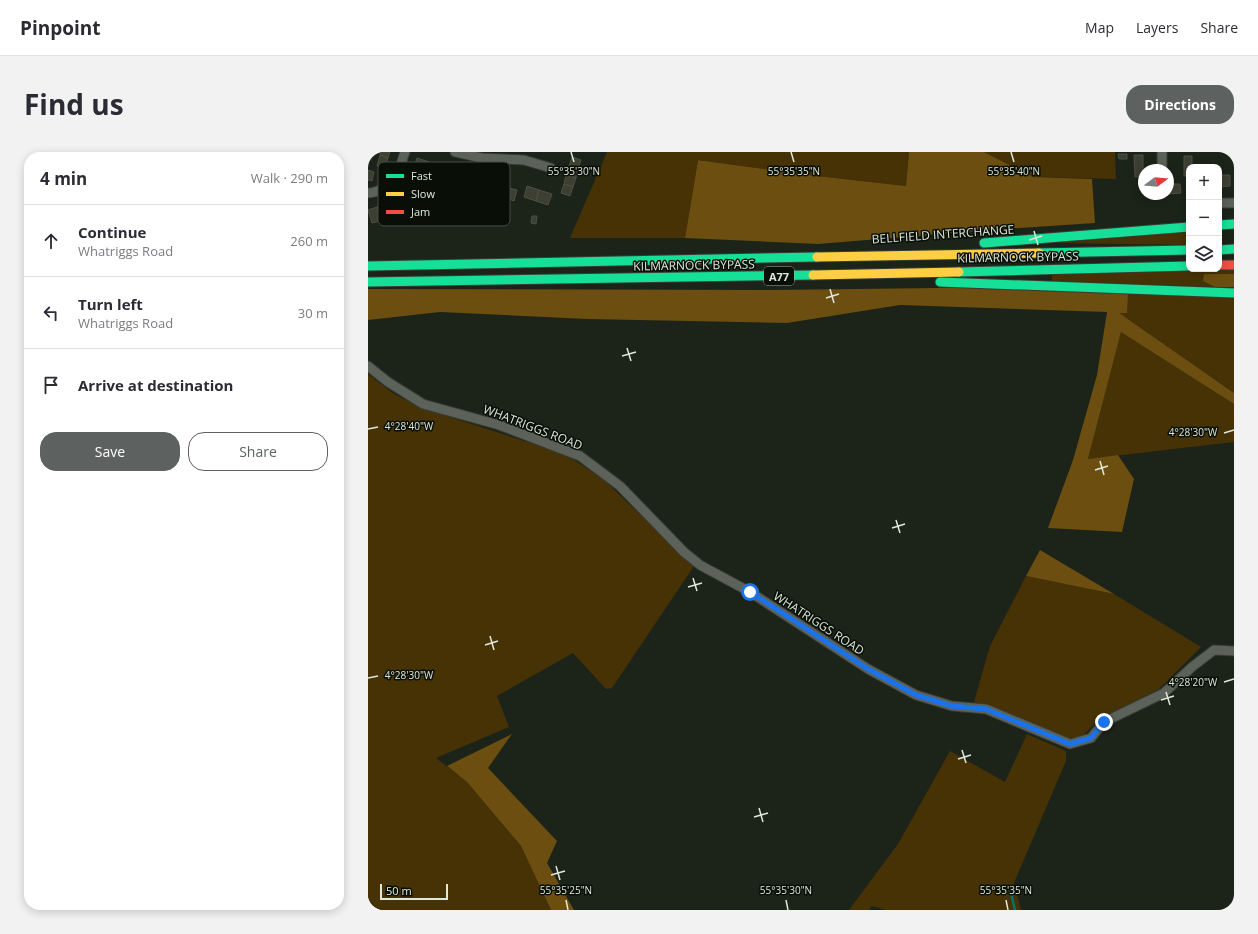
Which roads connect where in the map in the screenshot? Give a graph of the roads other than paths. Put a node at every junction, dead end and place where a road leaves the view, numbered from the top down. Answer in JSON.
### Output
{"nodes":[{"id":1,"x":405,"y":152,"type":"edge"},
{"id":2,"x":455,"y":152,"type":"edge"},
{"id":3,"x":1162,"y":152,"type":"edge"},
{"id":4,"x":402,"y":162,"type":"edge"},
{"id":5,"x":1162,"y":164,"type":"edge"},
{"id":6,"x":551,"y":168,"type":"dead end"},
{"id":7,"x":378,"y":190,"type":"edge"},
{"id":8,"x":368,"y":193,"type":"edge"},
{"id":9,"x":1222,"y":203,"type":"edge"},
{"id":10,"x":1234,"y":203,"type":"edge"},
{"id":11,"x":1234,"y":224,"type":"edge"},
{"id":12,"x":1222,"y":225,"type":"edge"},
{"id":13,"x":1186,"y":227,"type":"edge"},
{"id":14,"x":976,"y":244,"type":"dead end"},
{"id":15,"x":952,"y":246,"type":"dead end"},
{"id":16,"x":1186,"y":250,"type":"edge"},
{"id":17,"x":1222,"y":250,"type":"edge"},
{"id":18,"x":1234,"y":250,"type":"edge"},
{"id":19,"x":795,"y":257,"type":"junction"},
{"id":20,"x":1222,"y":265,"type":"edge"},
{"id":21,"x":1234,"y":265,"type":"edge"},
{"id":22,"x":368,"y":266,"type":"edge"},
{"id":23,"x":1186,"y":266,"type":"edge"},
{"id":24,"x":785,"y":276,"type":"junction"},
{"id":25,"x":368,"y":282,"type":"edge"},
{"id":26,"x":1234,"y":293,"type":"edge"},
{"id":27,"x":368,"y":366,"type":"edge"},
{"id":28,"x":1234,"y":650,"type":"edge"}],
"edges":[{"from":1,"to":4,"type":"street"},
{"from":2,"to":6,"type":"street"},
{"from":3,"to":5,"type":"street"},
{"from":7,"to":8,"type":"street"},
{"from":9,"to":10,"type":"street"},
{"from":11,"to":12,"type":"highway"},
{"from":13,"to":14,"type":"highway","name":"BELLFIELD INTERCHANGE"},
{"from":15,"to":19,"type":"highway","name":"BELLFIELD INTERCHANGE","number":"A77"},
{"from":16,"to":19,"type":"highway","name":"KILMARNOCK BYPASS","number":"A77"},
{"from":17,"to":18,"type":"highway"},
{"from":19,"to":22,"type":"highway","name":"KILMARNOCK BYPASS","number":"A77"},
{"from":20,"to":21,"type":"highway"},
{"from":23,"to":24,"type":"highway","name":"KILMARNOCK BYPASS","number":"A77"},
{"from":24,"to":25,"type":"highway","name":"KILMARNOCK BYPASS","number":"A77"},
{"from":24,"to":26,"type":"highway","number":"A77"},
{"from":27,"to":28,"type":"street","name":"WHATRIGGS ROAD"}]}
